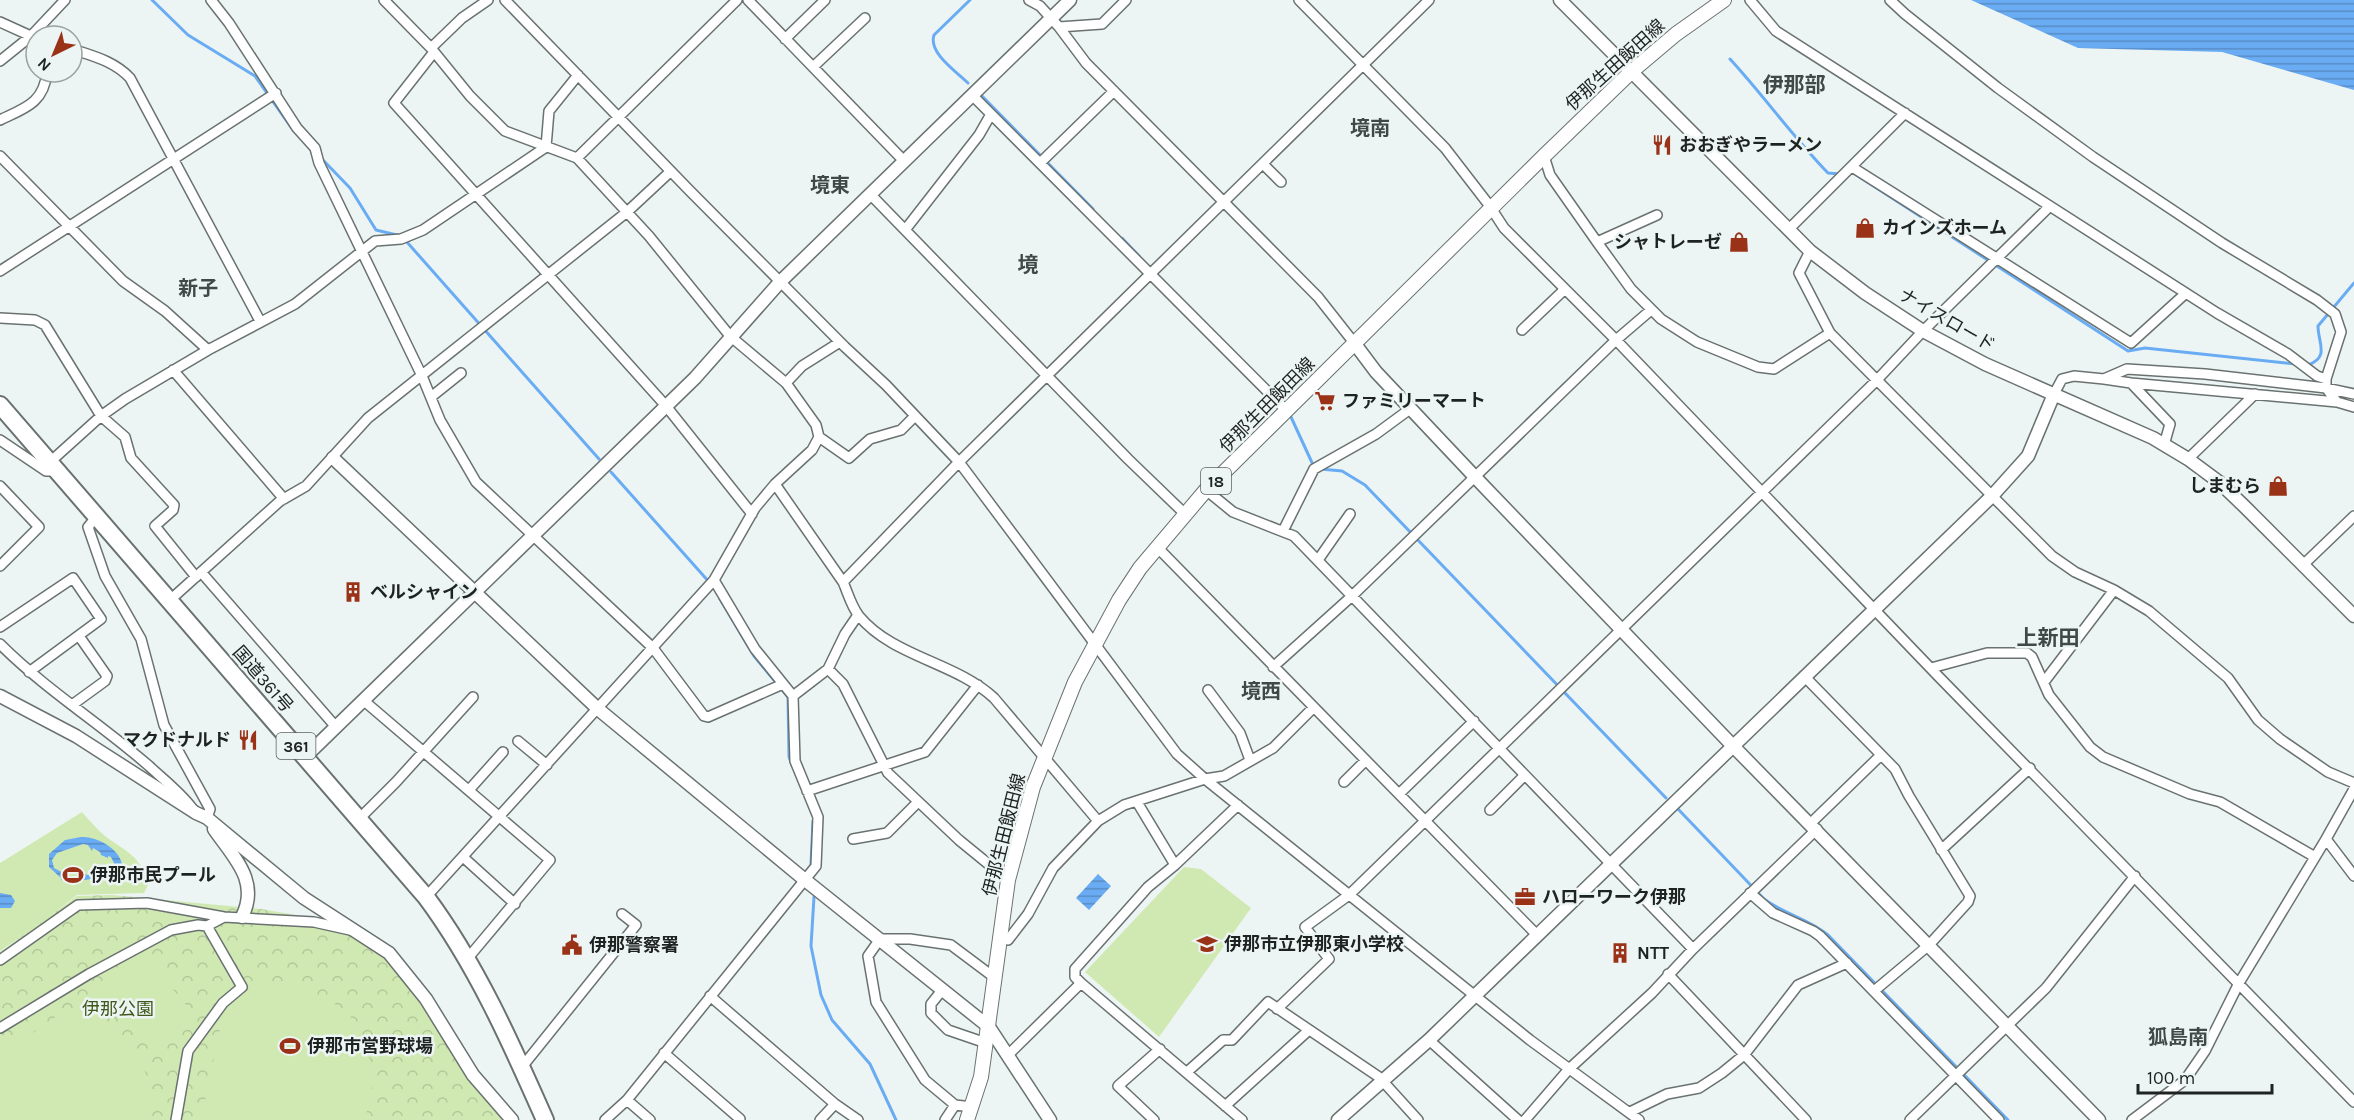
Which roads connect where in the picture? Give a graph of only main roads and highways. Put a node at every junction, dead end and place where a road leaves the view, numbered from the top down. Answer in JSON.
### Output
{"nodes":[{"id":1,"x":1724,"y":0,"type":"edge"},
{"id":2,"x":0,"y":405,"type":"edge"},
{"id":3,"x":545,"y":1120,"type":"edge"},
{"id":4,"x":967,"y":1120,"type":"edge"}],
"edges":[{"from":1,"to":4,"type":"main road","name":"伊那生田飯田線","number":"18"},
{"from":2,"to":3,"type":"highway","name":"国道361号","number":"361"}]}
